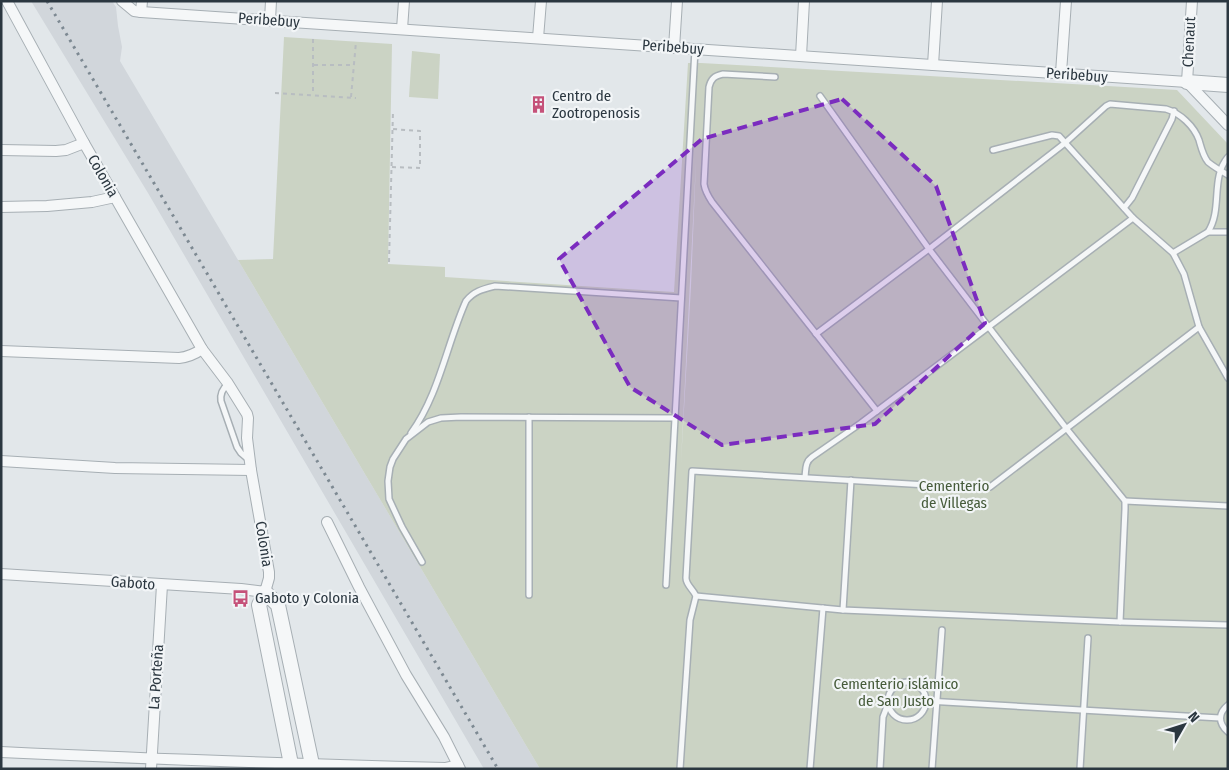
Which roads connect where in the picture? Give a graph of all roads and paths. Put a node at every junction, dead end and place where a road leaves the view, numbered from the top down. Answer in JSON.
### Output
{"nodes":[{"id":1,"x":7,"y":1,"type":"edge"},
{"id":2,"x":122,"y":1,"type":"edge"},
{"id":3,"x":142,"y":1,"type":"edge"},
{"id":4,"x":271,"y":1,"type":"edge"},
{"id":5,"x":404,"y":1,"type":"edge"},
{"id":6,"x":541,"y":1,"type":"edge"},
{"id":7,"x":677,"y":1,"type":"edge"},
{"id":8,"x":804,"y":1,"type":"edge"},
{"id":9,"x":937,"y":1,"type":"edge"},
{"id":10,"x":1066,"y":1,"type":"edge"},
{"id":11,"x":1192,"y":1,"type":"edge"},
{"id":12,"x":141,"y":12,"type":"junction"},
{"id":13,"x":270,"y":20,"type":"junction"},
{"id":14,"x":402,"y":29,"type":"junction"},
{"id":15,"x":538,"y":38,"type":"junction"},
{"id":16,"x":313,"y":39,"type":"dead end"},
{"id":17,"x":356,"y":42,"type":"dead end"},
{"id":18,"x":674,"y":48,"type":"junction"},
{"id":19,"x":695,"y":49,"type":"junction"},
{"id":20,"x":800,"y":56,"type":"junction"},
{"id":21,"x":313,"y":65,"type":"junction"},
{"id":22,"x":354,"y":65,"type":"junction"},
{"id":23,"x":933,"y":65,"type":"junction"},
{"id":24,"x":1061,"y":73,"type":"junction"},
{"id":25,"x":775,"y":77,"type":"dead end"},
{"id":26,"x":1187,"y":82,"type":"junction"},
{"id":27,"x":1228,"y":85,"type":"edge"},
{"id":28,"x":275,"y":92,"type":"dead end"},
{"id":29,"x":313,"y":95,"type":"junction"},
{"id":30,"x":820,"y":96,"type":"dead end"},
{"id":31,"x":351,"y":98,"type":"junction"},
{"id":32,"x":356,"y":98,"type":"dead end"},
{"id":33,"x":1174,"y":111,"type":"junction"},
{"id":34,"x":393,"y":112,"type":"dead end"},
{"id":35,"x":1228,"y":125,"type":"edge"},
{"id":36,"x":392,"y":130,"type":"junction"},
{"id":37,"x":84,"y":143,"type":"junction"},
{"id":38,"x":1065,"y":143,"type":"junction"},
{"id":39,"x":1,"y":150,"type":"edge"},
{"id":40,"x":993,"y":150,"type":"dead end"},
{"id":41,"x":1228,"y":157,"type":"edge"},
{"id":42,"x":391,"y":167,"type":"junction"},
{"id":43,"x":1220,"y":170,"type":"junction"},
{"id":44,"x":1228,"y":175,"type":"edge"},
{"id":45,"x":115,"y":197,"type":"junction"},
{"id":46,"x":1,"y":207,"type":"edge"},
{"id":47,"x":1124,"y":208,"type":"junction"},
{"id":48,"x":1133,"y":218,"type":"junction"},
{"id":49,"x":1208,"y":232,"type":"junction"},
{"id":50,"x":1228,"y":232,"type":"edge"},
{"id":51,"x":929,"y":249,"type":"junction"},
{"id":52,"x":1174,"y":253,"type":"junction"},
{"id":53,"x":389,"y":262,"type":"dead end"},
{"id":54,"x":681,"y":298,"type":"junction"},
{"id":55,"x":1199,"y":327,"type":"junction"},
{"id":56,"x":988,"y":328,"type":"junction"},
{"id":57,"x":816,"y":334,"type":"junction"},
{"id":58,"x":202,"y":349,"type":"junction"},
{"id":59,"x":1,"y":351,"type":"edge"},
{"id":60,"x":1228,"y":378,"type":"edge"},
{"id":61,"x":228,"y":384,"type":"junction"},
{"id":62,"x":877,"y":411,"type":"junction"},
{"id":63,"x":529,"y":417,"type":"junction"},
{"id":64,"x":675,"y":418,"type":"junction"},
{"id":65,"x":1066,"y":428,"type":"junction"},
{"id":66,"x":406,"y":439,"type":"junction"},
{"id":67,"x":1,"y":461,"type":"edge"},
{"id":68,"x":251,"y":466,"type":"junction"},
{"id":69,"x":805,"y":477,"type":"junction"},
{"id":70,"x":851,"y":480,"type":"junction"},
{"id":71,"x":1125,"y":501,"type":"junction"},
{"id":72,"x":1228,"y":506,"type":"edge"},
{"id":73,"x":327,"y":522,"type":"dead end"},
{"id":74,"x":422,"y":562,"type":"dead end"},
{"id":75,"x":1,"y":574,"type":"edge"},
{"id":76,"x":162,"y":585,"type":"junction"},
{"id":77,"x":666,"y":585,"type":"dead end"},
{"id":78,"x":265,"y":592,"type":"junction"},
{"id":79,"x":529,"y":595,"type":"dead end"},
{"id":80,"x":696,"y":596,"type":"junction"},
{"id":81,"x":823,"y":608,"type":"junction"},
{"id":82,"x":843,"y":610,"type":"junction"},
{"id":83,"x":1120,"y":622,"type":"junction"},
{"id":84,"x":1228,"y":625,"type":"edge"},
{"id":85,"x":942,"y":630,"type":"dead end"},
{"id":86,"x":1088,"y":638,"type":"dead end"},
{"id":87,"x":927,"y":701,"type":"junction"},
{"id":88,"x":937,"y":702,"type":"junction"},
{"id":89,"x":888,"y":704,"type":"junction"},
{"id":90,"x":1228,"y":705,"type":"edge"},
{"id":91,"x":1083,"y":710,"type":"junction"},
{"id":92,"x":1220,"y":718,"type":"junction"},
{"id":93,"x":1228,"y":732,"type":"edge"},
{"id":94,"x":1,"y":752,"type":"edge"},
{"id":95,"x":151,"y":764,"type":"edge"},
{"id":96,"x":292,"y":766,"type":"edge"},
{"id":97,"x":312,"y":766,"type":"edge"},
{"id":98,"x":459,"y":767,"type":"edge"},
{"id":99,"x":680,"y":769,"type":"edge"},
{"id":100,"x":810,"y":769,"type":"edge"},
{"id":101,"x":880,"y":769,"type":"edge"},
{"id":102,"x":932,"y":769,"type":"edge"},
{"id":103,"x":1080,"y":769,"type":"edge"}],
"edges":[{"from":1,"to":37,"type":"street","name":"Colonia"},
{"from":2,"to":12,"type":"street","name":"Peribebuy"},
{"from":3,"to":12,"type":"street"},
{"from":4,"to":13,"type":"street"},
{"from":5,"to":14,"type":"street"},
{"from":6,"to":15,"type":"street"},
{"from":7,"to":18,"type":"street"},
{"from":8,"to":20,"type":"street"},
{"from":9,"to":23,"type":"street"},
{"from":10,"to":24,"type":"street"},
{"from":11,"to":26,"type":"street","name":"Chenaut"},
{"from":12,"to":13,"type":"street","name":"Peribebuy"},
{"from":13,"to":14,"type":"street","name":"Peribebuy"},
{"from":14,"to":15,"type":"street","name":"Peribebuy"},
{"from":15,"to":18,"type":"street","name":"Peribebuy"},
{"from":16,"to":21,"type":"path"},
{"from":17,"to":22,"type":"path"},
{"from":18,"to":19,"type":"street","name":"Peribebuy"},
{"from":19,"to":20,"type":"street","name":"Peribebuy"},
{"from":19,"to":54,"type":"lane"},
{"from":20,"to":23,"type":"street","name":"Peribebuy"},
{"from":21,"to":22,"type":"path"},
{"from":21,"to":29,"type":"path"},
{"from":22,"to":31,"type":"path"},
{"from":23,"to":24,"type":"street","name":"Peribebuy"},
{"from":24,"to":26,"type":"street","name":"Peribebuy"},
{"from":25,"to":57,"type":"lane"},
{"from":26,"to":27,"type":"street","name":"Peribebuy"},
{"from":26,"to":35,"type":"street"},
{"from":28,"to":29,"type":"path"},
{"from":29,"to":31,"type":"path"},
{"from":30,"to":51,"type":"lane"},
{"from":31,"to":32,"type":"path"},
{"from":33,"to":38,"type":"lane"},
{"from":33,"to":43,"type":"lane"},
{"from":33,"to":47,"type":"lane"},
{"from":34,"to":36,"type":"path"},
{"from":36,"to":42,"type":"path"},
{"from":36,"to":42,"type":"path"},
{"from":37,"to":39,"type":"street"},
{"from":37,"to":45,"type":"street","name":"Colonia"},
{"from":38,"to":40,"type":"lane"},
{"from":38,"to":47,"type":"lane"},
{"from":38,"to":51,"type":"lane"},
{"from":41,"to":43,"type":"lane"},
{"from":42,"to":53,"type":"path"},
{"from":43,"to":44,"type":"lane"},
{"from":43,"to":49,"type":"lane"},
{"from":45,"to":46,"type":"street"},
{"from":45,"to":58,"type":"street","name":"Colonia"},
{"from":47,"to":48,"type":"lane"},
{"from":48,"to":52,"type":"lane"},
{"from":48,"to":56,"type":"lane"},
{"from":49,"to":50,"type":"lane"},
{"from":49,"to":52,"type":"lane"},
{"from":51,"to":56,"type":"lane"},
{"from":51,"to":57,"type":"lane"},
{"from":52,"to":55,"type":"lane"},
{"from":54,"to":64,"type":"lane"},
{"from":54,"to":66,"type":"lane"},
{"from":55,"to":60,"type":"lane"},
{"from":55,"to":65,"type":"lane"},
{"from":56,"to":62,"type":"lane"},
{"from":56,"to":65,"type":"lane"},
{"from":57,"to":62,"type":"lane"},
{"from":58,"to":59,"type":"street"},
{"from":58,"to":61,"type":"street","name":"Colonia"},
{"from":61,"to":68,"type":"street","name":"Colonia"},
{"from":61,"to":68,"type":"lane"},
{"from":62,"to":69,"type":"lane"},
{"from":63,"to":64,"type":"lane"},
{"from":63,"to":66,"type":"lane"},
{"from":63,"to":79,"type":"lane"},
{"from":64,"to":77,"type":"lane"},
{"from":65,"to":70,"type":"lane"},
{"from":65,"to":71,"type":"lane"},
{"from":66,"to":74,"type":"lane"},
{"from":67,"to":68,"type":"street"},
{"from":68,"to":78,"type":"street","name":"Colonia"},
{"from":69,"to":70,"type":"lane"},
{"from":69,"to":80,"type":"lane"},
{"from":70,"to":82,"type":"lane"},
{"from":71,"to":72,"type":"lane"},
{"from":71,"to":83,"type":"lane"},
{"from":73,"to":98,"type":"street"},
{"from":75,"to":76,"type":"street","name":"Gaboto"},
{"from":76,"to":78,"type":"street","name":"Gaboto"},
{"from":76,"to":95,"type":"street","name":"La Porteña"},
{"from":78,"to":96,"type":"street","name":"Colonia"},
{"from":78,"to":97,"type":"street"},
{"from":80,"to":81,"type":"lane"},
{"from":80,"to":99,"type":"lane"},
{"from":81,"to":82,"type":"lane"},
{"from":81,"to":100,"type":"lane"},
{"from":82,"to":83,"type":"lane"},
{"from":83,"to":84,"type":"lane"},
{"from":85,"to":88,"type":"lane"},
{"from":86,"to":91,"type":"lane"},
{"from":87,"to":88,"type":"lane"},
{"from":87,"to":89,"type":"lane"},
{"from":87,"to":89,"type":"lane"},
{"from":88,"to":91,"type":"lane"},
{"from":88,"to":102,"type":"lane"},
{"from":89,"to":101,"type":"lane"},
{"from":90,"to":92,"type":"lane"},
{"from":91,"to":92,"type":"lane"},
{"from":91,"to":103,"type":"lane"},
{"from":92,"to":93,"type":"lane"},
{"from":94,"to":95,"type":"street"},
{"from":95,"to":96,"type":"street"},
{"from":96,"to":97,"type":"street"},
{"from":97,"to":98,"type":"street"}]}
